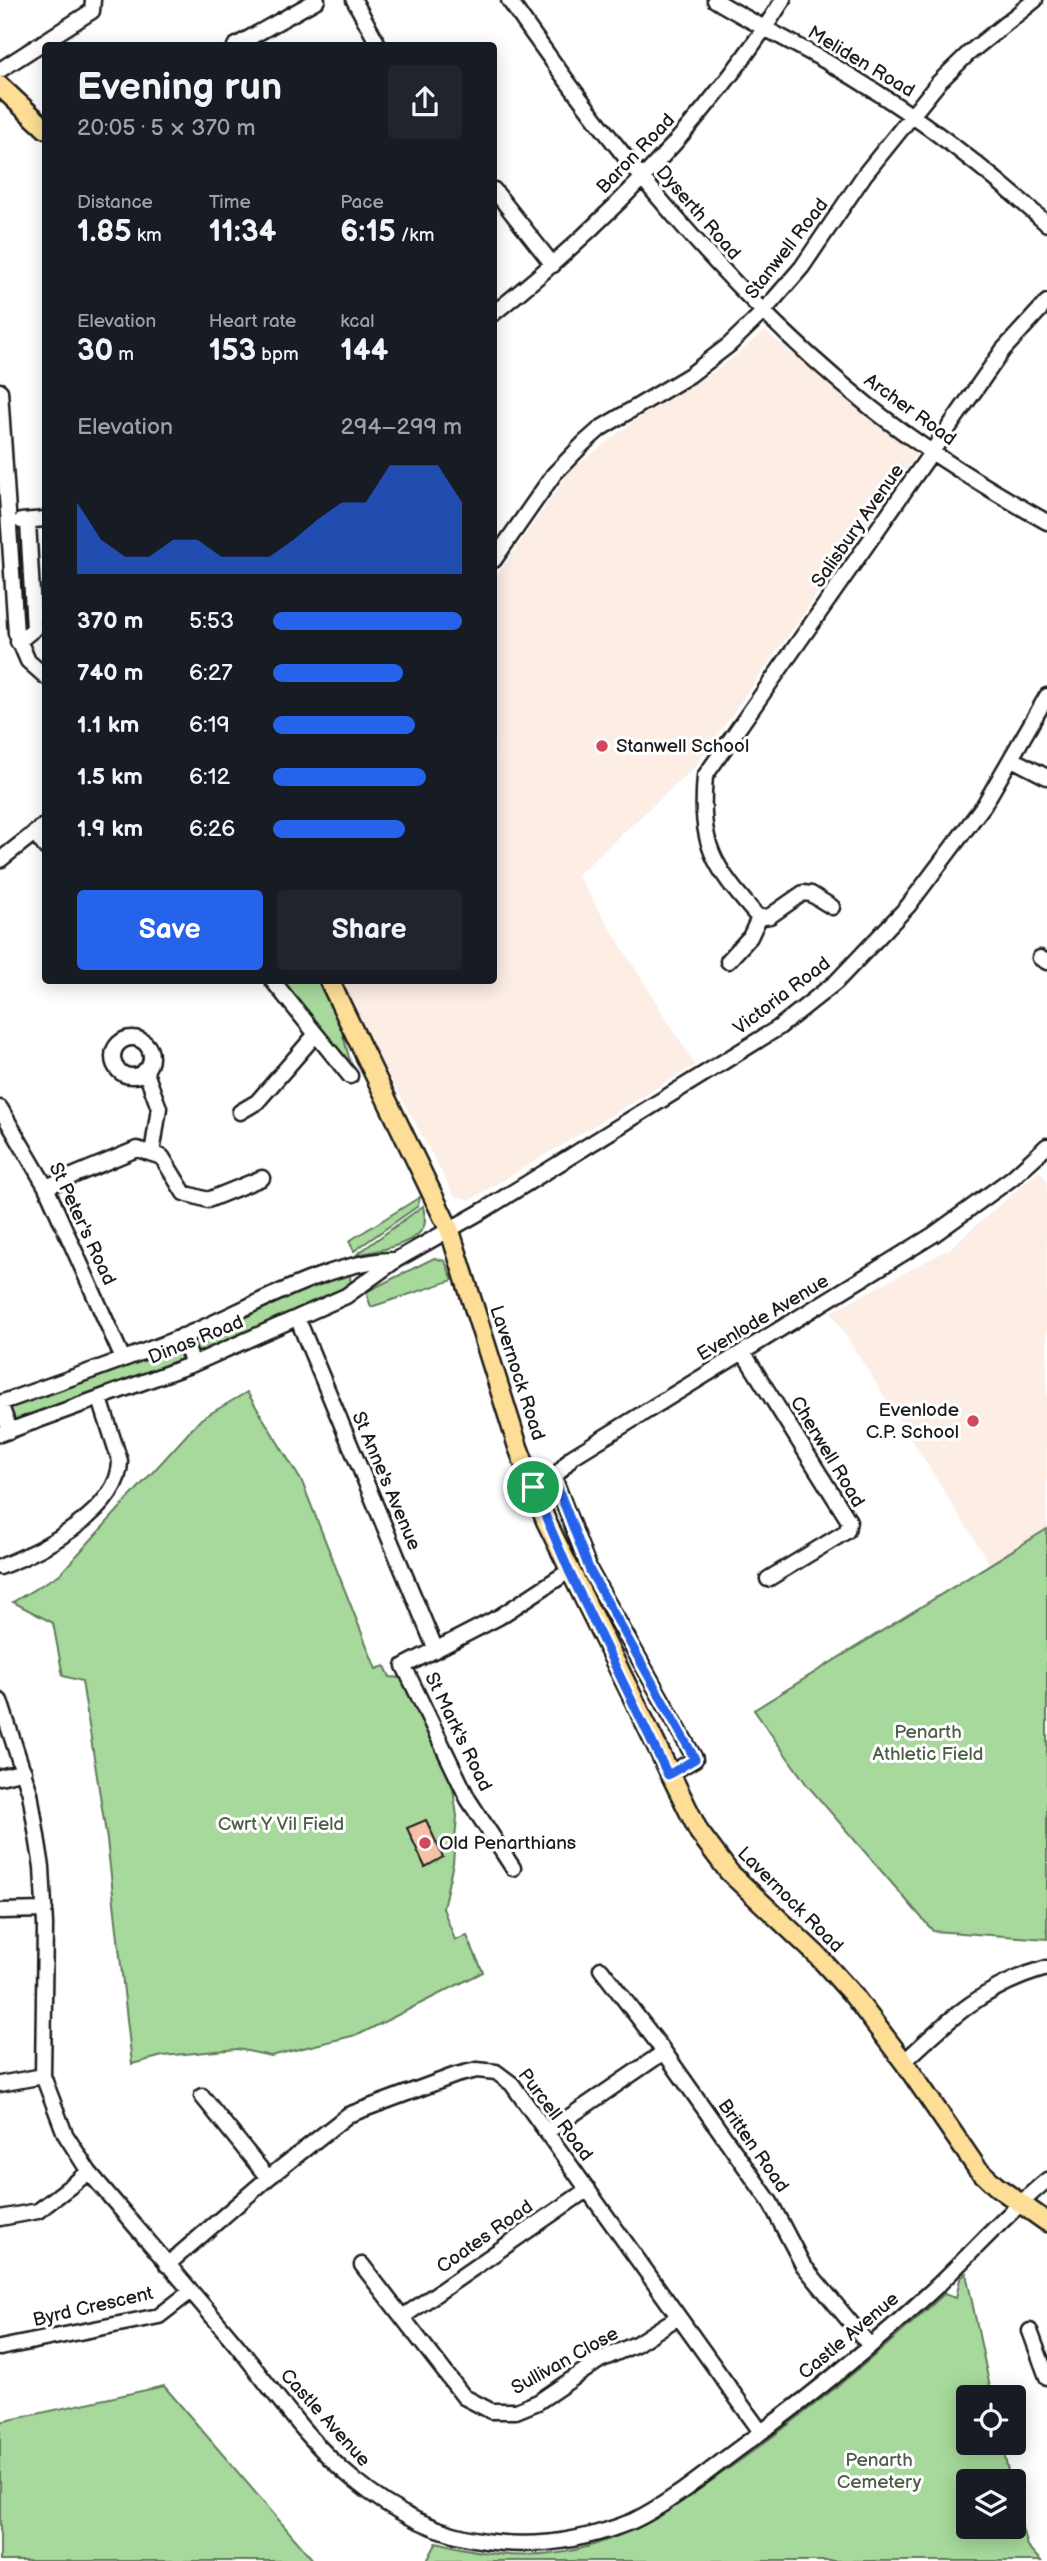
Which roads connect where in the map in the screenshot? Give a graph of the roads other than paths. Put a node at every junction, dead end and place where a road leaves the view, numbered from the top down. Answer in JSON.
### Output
{"nodes":[{"id":1,"x":93,"y":0,"type":"edge"},
{"id":2,"x":317,"y":0,"type":"edge"},
{"id":3,"x":354,"y":0,"type":"edge"},
{"id":4,"x":509,"y":0,"type":"edge"},
{"id":5,"x":715,"y":0,"type":"edge"},
{"id":6,"x":783,"y":0,"type":"edge"},
{"id":7,"x":1035,"y":0,"type":"edge"},
{"id":8,"x":765,"y":29,"type":"junction"},
{"id":9,"x":43,"y":42,"type":"edge"},
{"id":10,"x":242,"y":42,"type":"edge"},
{"id":11,"x":377,"y":42,"type":"edge"},
{"id":12,"x":42,"y":43,"type":"edge"},
{"id":13,"x":0,"y":70,"type":"edge"},
{"id":14,"x":0,"y":86,"type":"edge"},
{"id":15,"x":913,"y":117,"type":"junction"},
{"id":16,"x":42,"y":126,"type":"edge"},
{"id":17,"x":641,"y":178,"type":"junction"},
{"id":18,"x":497,"y":194,"type":"edge"},
{"id":19,"x":1047,"y":224,"type":"edge"},
{"id":20,"x":553,"y":265,"type":"junction"},
{"id":21,"x":1047,"y":302,"type":"edge"},
{"id":22,"x":497,"y":311,"type":"edge"},
{"id":23,"x":763,"y":312,"type":"junction"},
{"id":24,"x":0,"y":391,"type":"edge"},
{"id":25,"x":934,"y":452,"type":"junction"},
{"id":26,"x":9,"y":520,"type":"junction"},
{"id":27,"x":42,"y":520,"type":"edge"},
{"id":28,"x":28,"y":522,"type":"junction"},
{"id":29,"x":1047,"y":522,"type":"edge"},
{"id":30,"x":497,"y":556,"type":"edge"},
{"id":31,"x":6,"y":588,"type":"edge"},
{"id":32,"x":18,"y":642,"type":"junction"},
{"id":33,"x":42,"y":673,"type":"edge"},
{"id":34,"x":1047,"y":696,"type":"edge"},
{"id":35,"x":1012,"y":759,"type":"junction"},
{"id":36,"x":1047,"y":777,"type":"edge"},
{"id":37,"x":40,"y":829,"type":"edge"},
{"id":38,"x":0,"y":860,"type":"edge"},
{"id":39,"x":832,"y":907,"type":"dead end"},
{"id":40,"x":759,"y":918,"type":"junction"},
{"id":41,"x":727,"y":961,"type":"dead end"},
{"id":42,"x":275,"y":984,"type":"edge"},
{"id":43,"x":331,"y":984,"type":"edge"},
{"id":44,"x":316,"y":1034,"type":"junction"},
{"id":45,"x":145,"y":1070,"type":"dead end"},
{"id":46,"x":350,"y":1076,"type":"dead end"},
{"id":47,"x":0,"y":1108,"type":"edge"},
{"id":48,"x":240,"y":1112,"type":"dead end"},
{"id":49,"x":1047,"y":1146,"type":"edge"},
{"id":50,"x":152,"y":1154,"type":"junction"},
{"id":51,"x":262,"y":1178,"type":"dead end"},
{"id":52,"x":46,"y":1187,"type":"junction"},
{"id":53,"x":450,"y":1231,"type":"junction"},
{"id":54,"x":396,"y":1260,"type":"junction"},
{"id":55,"x":352,"y":1265,"type":"junction"},
{"id":56,"x":363,"y":1286,"type":"junction"},
{"id":57,"x":301,"y":1327,"type":"dead end"},
{"id":58,"x":182,"y":1336,"type":"junction"},
{"id":59,"x":743,"y":1352,"type":"junction"},
{"id":60,"x":123,"y":1359,"type":"junction"},
{"id":61,"x":193,"y":1364,"type":"junction"},
{"id":62,"x":100,"y":1399,"type":"junction"},
{"id":63,"x":0,"y":1403,"type":"edge"},
{"id":64,"x":5,"y":1433,"type":"edge"},
{"id":65,"x":554,"y":1478,"type":"junction"},
{"id":66,"x":533,"y":1487,"type":"junction"},
{"id":67,"x":0,"y":1567,"type":"edge"},
{"id":68,"x":569,"y":1571,"type":"junction"},
{"id":69,"x":768,"y":1579,"type":"dead end"},
{"id":70,"x":436,"y":1650,"type":"junction"},
{"id":71,"x":0,"y":1701,"type":"edge"},
{"id":72,"x":24,"y":1771,"type":"junction"},
{"id":73,"x":668,"y":1775,"type":"junction"},
{"id":74,"x":0,"y":1776,"type":"edge"},
{"id":75,"x":513,"y":1868,"type":"dead end"},
{"id":76,"x":45,"y":1910,"type":"junction"},
{"id":77,"x":0,"y":1911,"type":"edge"},
{"id":78,"x":1047,"y":1968,"type":"edge"},
{"id":79,"x":601,"y":1969,"type":"dead end"},
{"id":80,"x":663,"y":2052,"type":"junction"},
{"id":81,"x":904,"y":2062,"type":"junction"},
{"id":82,"x":43,"y":2076,"type":"junction"},
{"id":83,"x":0,"y":2084,"type":"edge"},
{"id":84,"x":202,"y":2096,"type":"dead end"},
{"id":85,"x":547,"y":2133,"type":"junction"},
{"id":86,"x":89,"y":2172,"type":"junction"},
{"id":87,"x":268,"y":2178,"type":"junction"},
{"id":88,"x":1047,"y":2180,"type":"edge"},
{"id":89,"x":587,"y":2189,"type":"junction"},
{"id":90,"x":1021,"y":2203,"type":"junction"},
{"id":91,"x":0,"y":2218,"type":"edge"},
{"id":92,"x":1047,"y":2222,"type":"edge"},
{"id":93,"x":167,"y":2265,"type":"junction"},
{"id":94,"x":362,"y":2265,"type":"dead end"},
{"id":95,"x":190,"y":2292,"type":"junction"},
{"id":96,"x":404,"y":2316,"type":"junction"},
{"id":97,"x":678,"y":2317,"type":"junction"},
{"id":98,"x":1030,"y":2331,"type":"dead end"},
{"id":99,"x":870,"y":2346,"type":"junction"},
{"id":100,"x":0,"y":2348,"type":"edge"},
{"id":101,"x":1047,"y":2377,"type":"edge"},
{"id":102,"x":761,"y":2432,"type":"junction"}],
"edges":[{"from":1,"to":9,"type":"street"},
{"from":2,"to":10,"type":"street"},
{"from":3,"to":11,"type":"street"},
{"from":4,"to":17,"type":"street","name":"Dyserth Road"},
{"from":5,"to":8,"type":"street","name":"Meliden Road"},
{"from":6,"to":8,"type":"street","name":"Baron Road"},
{"from":7,"to":15,"type":"street","name":"Stanwell Road"},
{"from":8,"to":15,"type":"street","name":"Meliden Road"},
{"from":8,"to":17,"type":"street","name":"Baron Road"},
{"from":12,"to":13,"type":"street"},
{"from":14,"to":16,"type":"main road"},
{"from":15,"to":19,"type":"street","name":"Meliden Road"},
{"from":15,"to":23,"type":"street","name":"Stanwell Road"},
{"from":17,"to":20,"type":"street","name":"Baron Road"},
{"from":17,"to":23,"type":"street","name":"Dyserth Road"},
{"from":18,"to":20,"type":"street"},
{"from":20,"to":22,"type":"street","name":"Baron Road"},
{"from":21,"to":25,"type":"street","name":"Salisbury Avenue"},
{"from":23,"to":25,"type":"street","name":"Archer Road"},
{"from":23,"to":30,"type":"street","name":"Stanwell Road"},
{"from":24,"to":26,"type":"street"},
{"from":25,"to":29,"type":"street","name":"Archer Road"},
{"from":25,"to":40,"type":"street","name":"Salisbury Avenue"},
{"from":26,"to":28,"type":"street"},
{"from":26,"to":31,"type":"street"},
{"from":27,"to":28,"type":"street"},
{"from":28,"to":32,"type":"street"},
{"from":31,"to":32,"type":"street"},
{"from":32,"to":33,"type":"street"},
{"from":34,"to":35,"type":"street","name":"Victoria Road"},
{"from":35,"to":36,"type":"street"},
{"from":35,"to":53,"type":"street","name":"Victoria Road"},
{"from":37,"to":38,"type":"street"},
{"from":39,"to":40,"type":"street"},
{"from":40,"to":41,"type":"street"},
{"from":42,"to":44,"type":"street"},
{"from":43,"to":53,"type":"main road","name":"Lavernock Road"},
{"from":44,"to":46,"type":"street"},
{"from":44,"to":48,"type":"street"},
{"from":45,"to":50,"type":"street"},
{"from":47,"to":52,"type":"street","name":"St Peter's Road"},
{"from":49,"to":59,"type":"street","name":"Evenlode Avenue"},
{"from":50,"to":51,"type":"street"},
{"from":50,"to":52,"type":"street"},
{"from":52,"to":60,"type":"street","name":"St Peter's Road"},
{"from":53,"to":54,"type":"street","name":"Dinas Road"},
{"from":53,"to":66,"type":"main road","name":"Lavernock Road"},
{"from":54,"to":55,"type":"street","name":"Dinas Road"},
{"from":54,"to":56,"type":"street","name":"Dinas Road"},
{"from":55,"to":56,"type":"street"},
{"from":55,"to":58,"type":"street","name":"Dinas Road"},
{"from":56,"to":61,"type":"street","name":"Dinas Road"},
{"from":57,"to":70,"type":"street","name":"St Anne's Avenue"},
{"from":58,"to":60,"type":"street","name":"Dinas Road"},
{"from":58,"to":61,"type":"street"},
{"from":59,"to":65,"type":"street","name":"Evenlode Avenue"},
{"from":59,"to":69,"type":"street","name":"Cherwell Road"},
{"from":60,"to":63,"type":"street","name":"Dinas Road"},
{"from":61,"to":62,"type":"street","name":"Dinas Road"},
{"from":62,"to":64,"type":"street","name":"Dinas Road"},
{"from":62,"to":67,"type":"street"},
{"from":63,"to":64,"type":"street"},
{"from":65,"to":66,"type":"street","name":"Evenlode Avenue"},
{"from":65,"to":73,"type":"street"},
{"from":66,"to":68,"type":"main road","name":"Lavernock Road"},
{"from":68,"to":70,"type":"street","name":"St Mark's Road"},
{"from":68,"to":73,"type":"main road","name":"Lavernock Road"},
{"from":70,"to":75,"type":"street","name":"St Mark's Road"},
{"from":71,"to":72,"type":"street"},
{"from":72,"to":74,"type":"street"},
{"from":72,"to":76,"type":"street"},
{"from":73,"to":81,"type":"main road","name":"Lavernock Road"},
{"from":76,"to":77,"type":"street"},
{"from":76,"to":82,"type":"street"},
{"from":78,"to":81,"type":"street"},
{"from":79,"to":80,"type":"street","name":"Britten Road"},
{"from":80,"to":85,"type":"street"},
{"from":80,"to":99,"type":"street","name":"Britten Road"},
{"from":81,"to":90,"type":"main road","name":"Lavernock Road"},
{"from":82,"to":83,"type":"street"},
{"from":82,"to":86,"type":"street","name":"Castle Avenue"},
{"from":84,"to":87,"type":"street"},
{"from":85,"to":87,"type":"street","name":"Purcell Road"},
{"from":85,"to":89,"type":"street","name":"Purcell Road"},
{"from":86,"to":91,"type":"street"},
{"from":86,"to":93,"type":"street","name":"Castle Avenue"},
{"from":87,"to":93,"type":"street","name":"Purcell Road"},
{"from":88,"to":90,"type":"street","name":"Castle Avenue"},
{"from":89,"to":96,"type":"street","name":"Coates Road"},
{"from":89,"to":97,"type":"street","name":"Purcell Road"},
{"from":90,"to":92,"type":"main road","name":"Lavernock Road"},
{"from":90,"to":99,"type":"street","name":"Castle Avenue"},
{"from":93,"to":95,"type":"street","name":"Castle Avenue"},
{"from":94,"to":96,"type":"street","name":"Sullivan Close"},
{"from":95,"to":100,"type":"street","name":"Byrd Crescent"},
{"from":95,"to":102,"type":"street","name":"Castle Avenue"},
{"from":96,"to":97,"type":"street","name":"Sullivan Close"},
{"from":97,"to":102,"type":"street","name":"Purcell Road"},
{"from":98,"to":101,"type":"street"},
{"from":99,"to":102,"type":"street","name":"Castle Avenue"}]}
